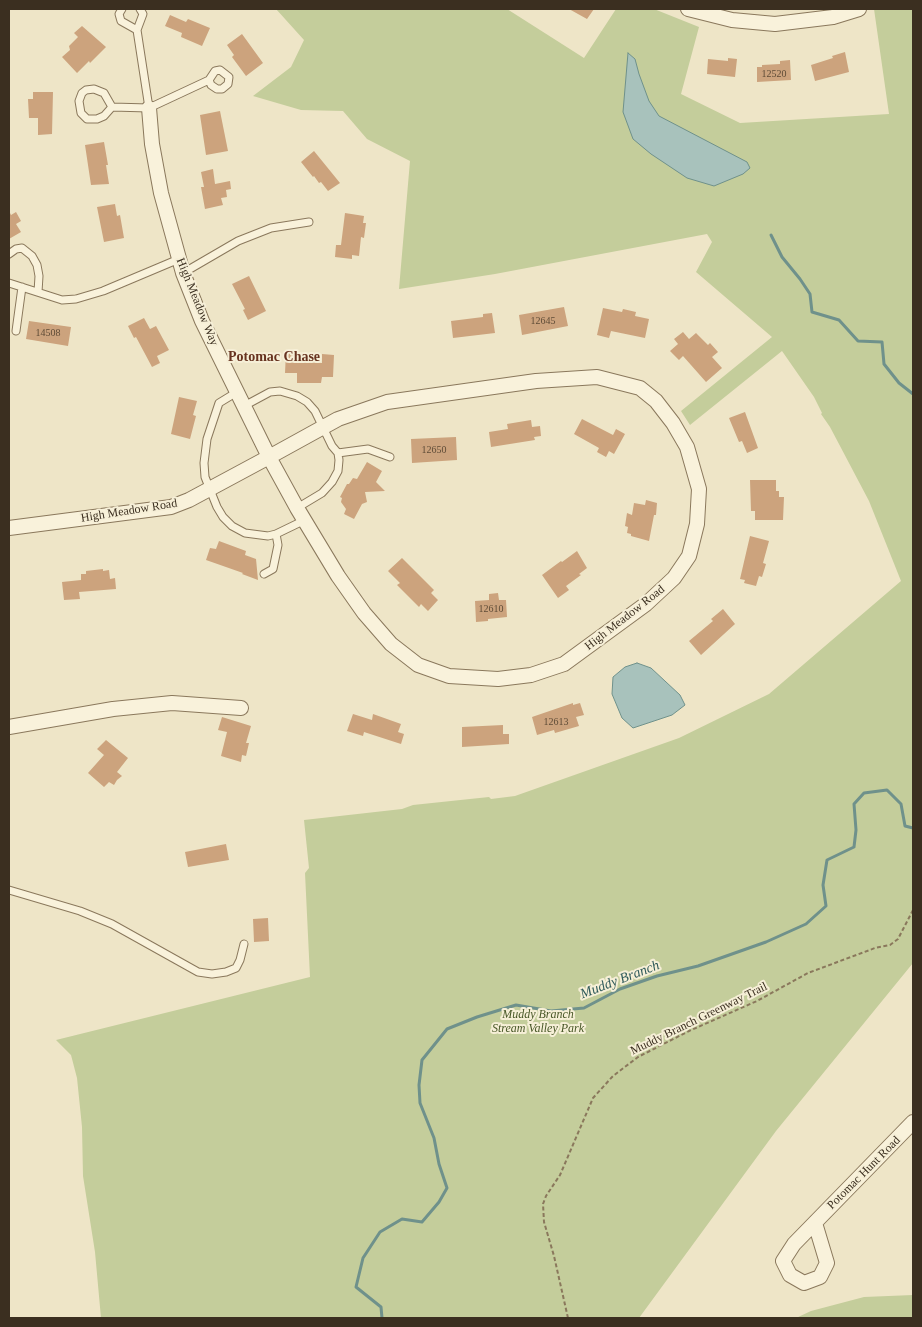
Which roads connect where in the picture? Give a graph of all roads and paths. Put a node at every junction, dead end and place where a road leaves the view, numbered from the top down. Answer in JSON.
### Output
{"nodes":[{"id":1,"x":122,"y":9,"type":"edge"},
{"id":2,"x":140,"y":9,"type":"edge"},
{"id":3,"x":688,"y":9,"type":"edge"},
{"id":4,"x":858,"y":9,"type":"edge"},
{"id":5,"x":137,"y":30,"type":"junction"},
{"id":6,"x":208,"y":80,"type":"dead end"},
{"id":7,"x":112,"y":107,"type":"junction"},
{"id":8,"x":149,"y":108,"type":"junction"},
{"id":9,"x":309,"y":222,"type":"dead end"},
{"id":10,"x":9,"y":254,"type":"edge"},
{"id":11,"x":179,"y":259,"type":"junction"},
{"id":12,"x":183,"y":273,"type":"junction"},
{"id":13,"x":9,"y":283,"type":"edge"},
{"id":14,"x":22,"y":287,"type":"junction"},
{"id":15,"x":38,"y":292,"type":"junction"},
{"id":16,"x":16,"y":331,"type":"dead end"},
{"id":17,"x":237,"y":392,"type":"junction"},
{"id":18,"x":244,"y":406,"type":"junction"},
{"id":19,"x":322,"y":428,"type":"junction"},
{"id":20,"x":338,"y":452,"type":"junction"},
{"id":21,"x":269,"y":457,"type":"junction"},
{"id":22,"x":390,"y":457,"type":"dead end"},
{"id":23,"x":209,"y":490,"type":"junction"},
{"id":24,"x":297,"y":508,"type":"junction"},
{"id":25,"x":305,"y":520,"type":"junction"},
{"id":26,"x":9,"y":528,"type":"edge"},
{"id":27,"x":276,"y":534,"type":"junction"},
{"id":28,"x":264,"y":574,"type":"dead end"},
{"id":29,"x":241,"y":708,"type":"dead end"},
{"id":30,"x":9,"y":727,"type":"edge"},
{"id":31,"x":9,"y":890,"type":"edge"},
{"id":32,"x":913,"y":910,"type":"edge"},
{"id":33,"x":244,"y":944,"type":"dead end"},
{"id":34,"x":913,"y":1122,"type":"edge"},
{"id":35,"x":815,"y":1223,"type":"dead end"},
{"id":36,"x":568,"y":1318,"type":"edge"}],
"edges":[{"from":1,"to":5,"type":"lane"},
{"from":2,"to":5,"type":"lane"},
{"from":3,"to":4,"type":"street"},
{"from":5,"to":8,"type":"lane"},
{"from":6,"to":8,"type":"lane"},
{"from":7,"to":7,"type":"lane"},
{"from":7,"to":8,"type":"lane"},
{"from":8,"to":11,"type":"street","name":"High Meadow Way"},
{"from":9,"to":12,"type":"lane"},
{"from":10,"to":15,"type":"lane"},
{"from":11,"to":12,"type":"street","name":"High Meadow Way"},
{"from":11,"to":15,"type":"lane"},
{"from":12,"to":17,"type":"street","name":"High Meadow Way"},
{"from":13,"to":14,"type":"lane"},
{"from":14,"to":15,"type":"lane"},
{"from":14,"to":16,"type":"lane"},
{"from":17,"to":18,"type":"street","name":"High Meadow Way"},
{"from":17,"to":23,"type":"lane"},
{"from":18,"to":19,"type":"lane"},
{"from":18,"to":21,"type":"street","name":"High Meadow Way"},
{"from":19,"to":20,"type":"lane"},
{"from":19,"to":21,"type":"street","name":"High Meadow Road"},
{"from":19,"to":25,"type":"street","name":"High Meadow Road"},
{"from":20,"to":22,"type":"lane"},
{"from":20,"to":24,"type":"lane"},
{"from":21,"to":23,"type":"street","name":"High Meadow Road"},
{"from":21,"to":24,"type":"street","name":"High Meadow Road"},
{"from":23,"to":26,"type":"street","name":"High Meadow Road"},
{"from":23,"to":27,"type":"lane"},
{"from":24,"to":25,"type":"street","name":"High Meadow Road"},
{"from":25,"to":27,"type":"lane"},
{"from":27,"to":28,"type":"lane"},
{"from":29,"to":30,"type":"street"},
{"from":31,"to":33,"type":"lane"},
{"from":32,"to":36,"type":"path","name":"Muddy Branch Greenway Trail"},
{"from":34,"to":35,"type":"street","name":"Potomac Hunt Road"}]}
